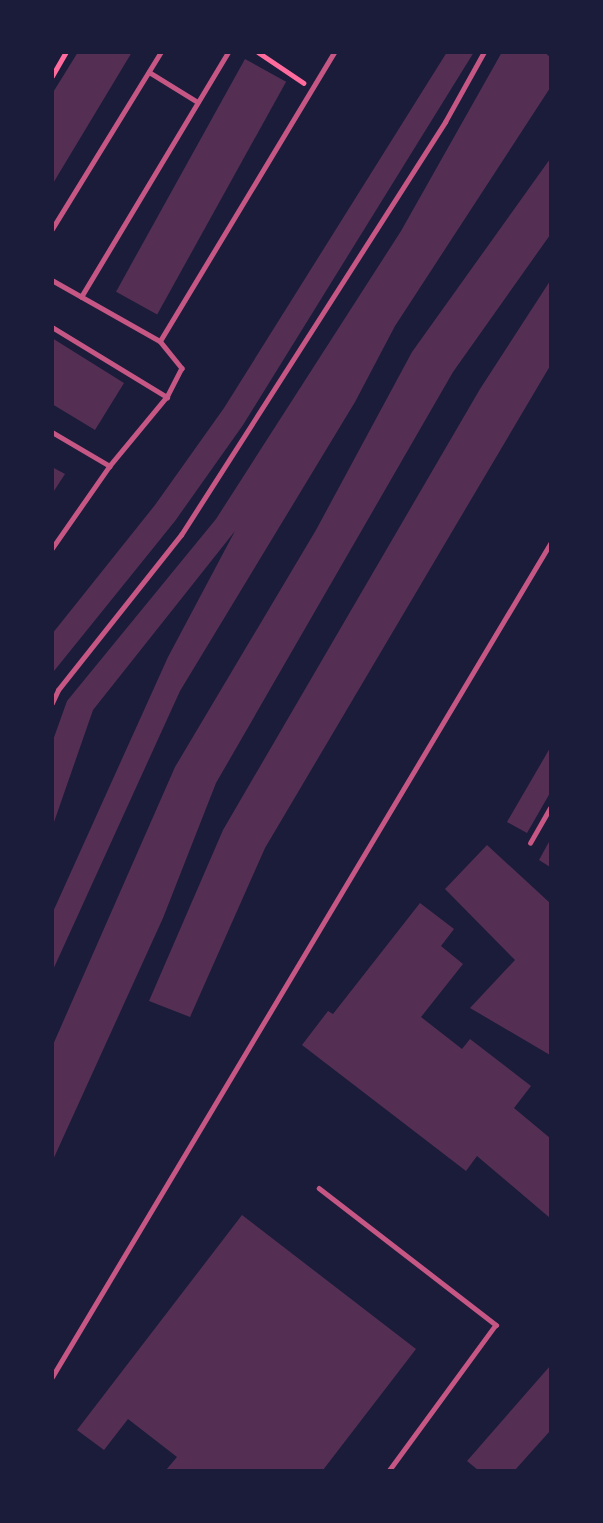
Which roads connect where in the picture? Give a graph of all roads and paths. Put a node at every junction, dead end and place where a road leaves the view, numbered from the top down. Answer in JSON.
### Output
{"nodes":[{"id":1,"x":66,"y":52,"type":"edge"},
{"id":2,"x":161,"y":52,"type":"edge"},
{"id":3,"x":228,"y":52,"type":"edge"},
{"id":4,"x":258,"y":52,"type":"edge"},
{"id":5,"x":334,"y":52,"type":"edge"},
{"id":6,"x":484,"y":52,"type":"edge"},
{"id":7,"x":149,"y":72,"type":"junction"},
{"id":8,"x":52,"y":76,"type":"edge"},
{"id":9,"x":312,"y":88,"type":"junction"},
{"id":10,"x":198,"y":102,"type":"junction"},
{"id":11,"x":52,"y":229,"type":"edge"},
{"id":12,"x":52,"y":280,"type":"edge"},
{"id":13,"x":81,"y":297,"type":"junction"},
{"id":14,"x":52,"y":327,"type":"edge"},
{"id":15,"x":160,"y":341,"type":"junction"},
{"id":16,"x":167,"y":397,"type":"junction"},
{"id":17,"x":52,"y":432,"type":"edge"},
{"id":18,"x":110,"y":466,"type":"junction"},
{"id":19,"x":551,"y":544,"type":"edge"},
{"id":20,"x":52,"y":549,"type":"edge"},
{"id":21,"x":52,"y":703,"type":"edge"},
{"id":22,"x":551,"y":808,"type":"edge"},
{"id":23,"x":530,"y":843,"type":"dead end"},
{"id":24,"x":319,"y":1188,"type":"dead end"},
{"id":25,"x":52,"y":1377,"type":"edge"},
{"id":26,"x":390,"y":1471,"type":"edge"}],
"edges":[{"from":1,"to":8,"type":"path"},
{"from":2,"to":7,"type":"lane"},
{"from":3,"to":10,"type":"lane"},
{"from":4,"to":9,"type":"path"},
{"from":5,"to":9,"type":"lane"},
{"from":6,"to":21,"type":"lane"},
{"from":7,"to":10,"type":"lane"},
{"from":7,"to":11,"type":"lane"},
{"from":9,"to":15,"type":"lane"},
{"from":10,"to":13,"type":"lane"},
{"from":12,"to":13,"type":"lane"},
{"from":13,"to":15,"type":"lane"},
{"from":14,"to":16,"type":"lane"},
{"from":15,"to":16,"type":"lane"},
{"from":16,"to":18,"type":"lane"},
{"from":17,"to":18,"type":"lane"},
{"from":18,"to":20,"type":"lane"},
{"from":19,"to":25,"type":"lane"},
{"from":22,"to":23,"type":"lane"},
{"from":24,"to":26,"type":"lane"}]}
